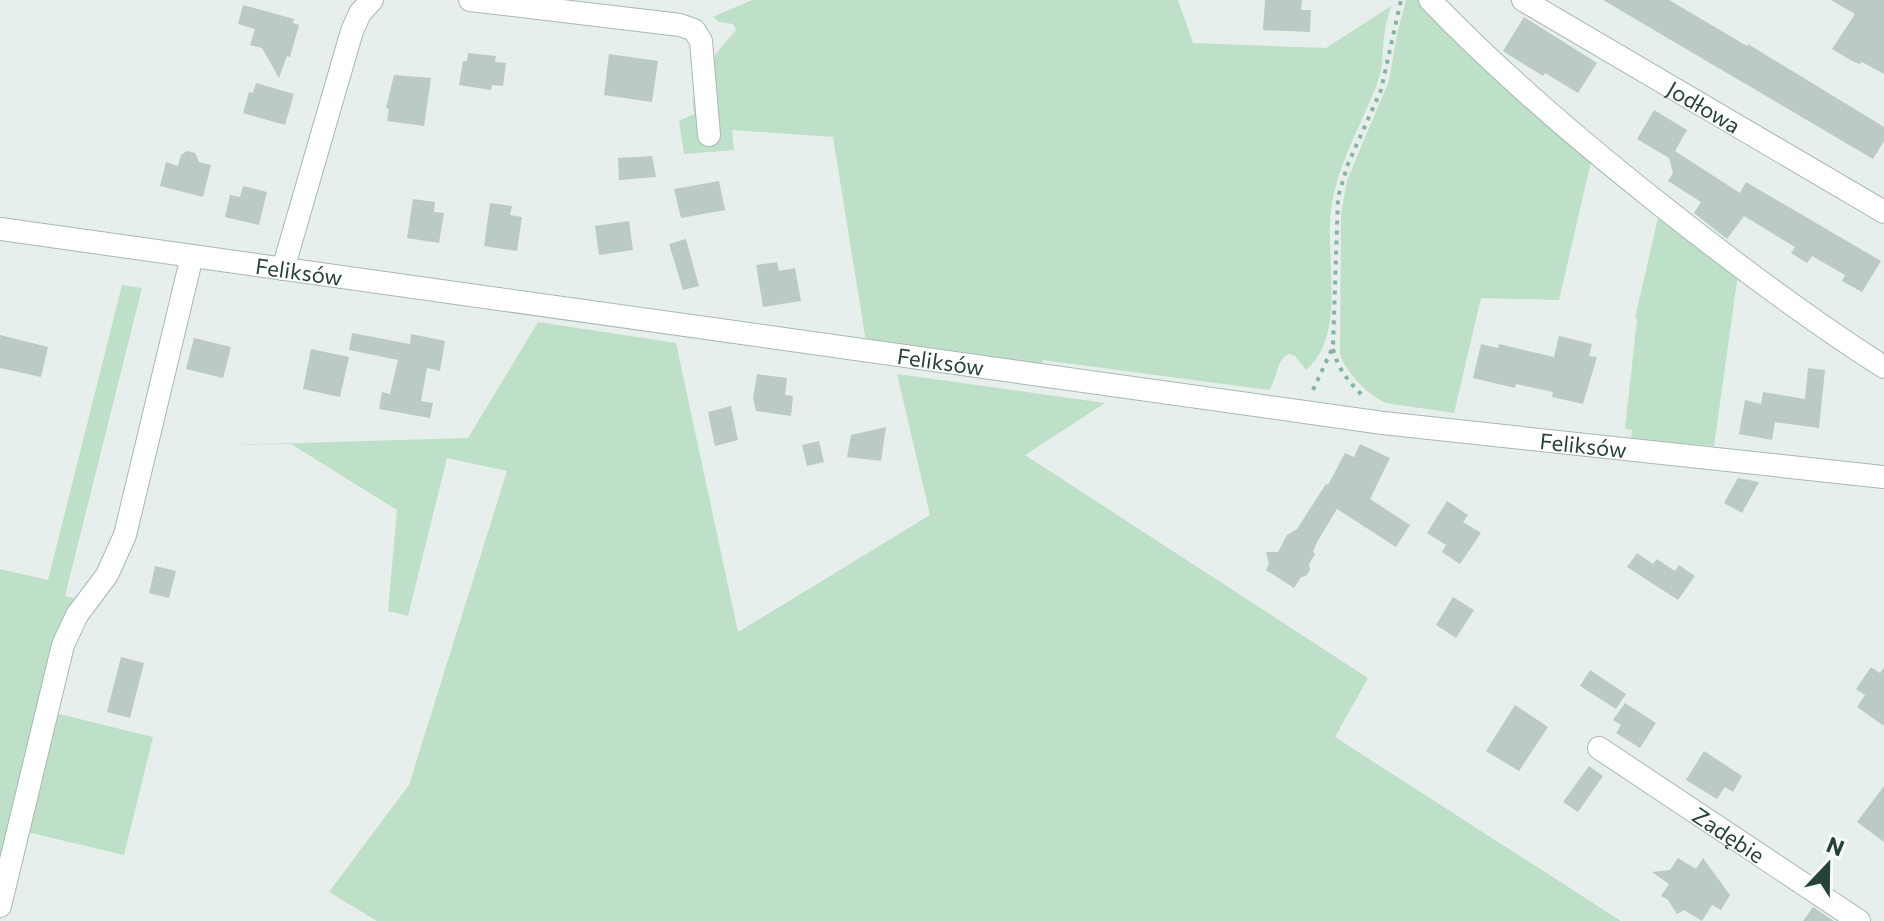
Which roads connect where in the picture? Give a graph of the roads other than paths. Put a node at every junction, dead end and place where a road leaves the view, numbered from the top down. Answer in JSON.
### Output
{"nodes":[{"id":1,"x":372,"y":0,"type":"edge"},
{"id":2,"x":470,"y":0,"type":"edge"},
{"id":3,"x":1430,"y":0,"type":"edge"},
{"id":4,"x":1523,"y":0,"type":"edge"},
{"id":5,"x":709,"y":135,"type":"dead end"},
{"id":6,"x":1884,"y":212,"type":"edge"},
{"id":7,"x":0,"y":229,"type":"edge"},
{"id":8,"x":192,"y":256,"type":"junction"},
{"id":9,"x":283,"y":269,"type":"junction"},
{"id":10,"x":1884,"y":367,"type":"edge"},
{"id":11,"x":1884,"y":477,"type":"edge"},
{"id":12,"x":1599,"y":748,"type":"dead end"},
{"id":13,"x":0,"y":906,"type":"edge"},
{"id":14,"x":1859,"y":921,"type":"edge"}],
"edges":[{"from":1,"to":9,"type":"street"},
{"from":2,"to":5,"type":"street"},
{"from":3,"to":10,"type":"street"},
{"from":4,"to":6,"type":"street","name":"Jodłowa"},
{"from":7,"to":8,"type":"street","name":"Feliksów"},
{"from":8,"to":9,"type":"street","name":"Feliksów"},
{"from":8,"to":13,"type":"street"},
{"from":9,"to":11,"type":"street","name":"Feliksów"},
{"from":12,"to":14,"type":"street","name":"Zadębie"}]}
